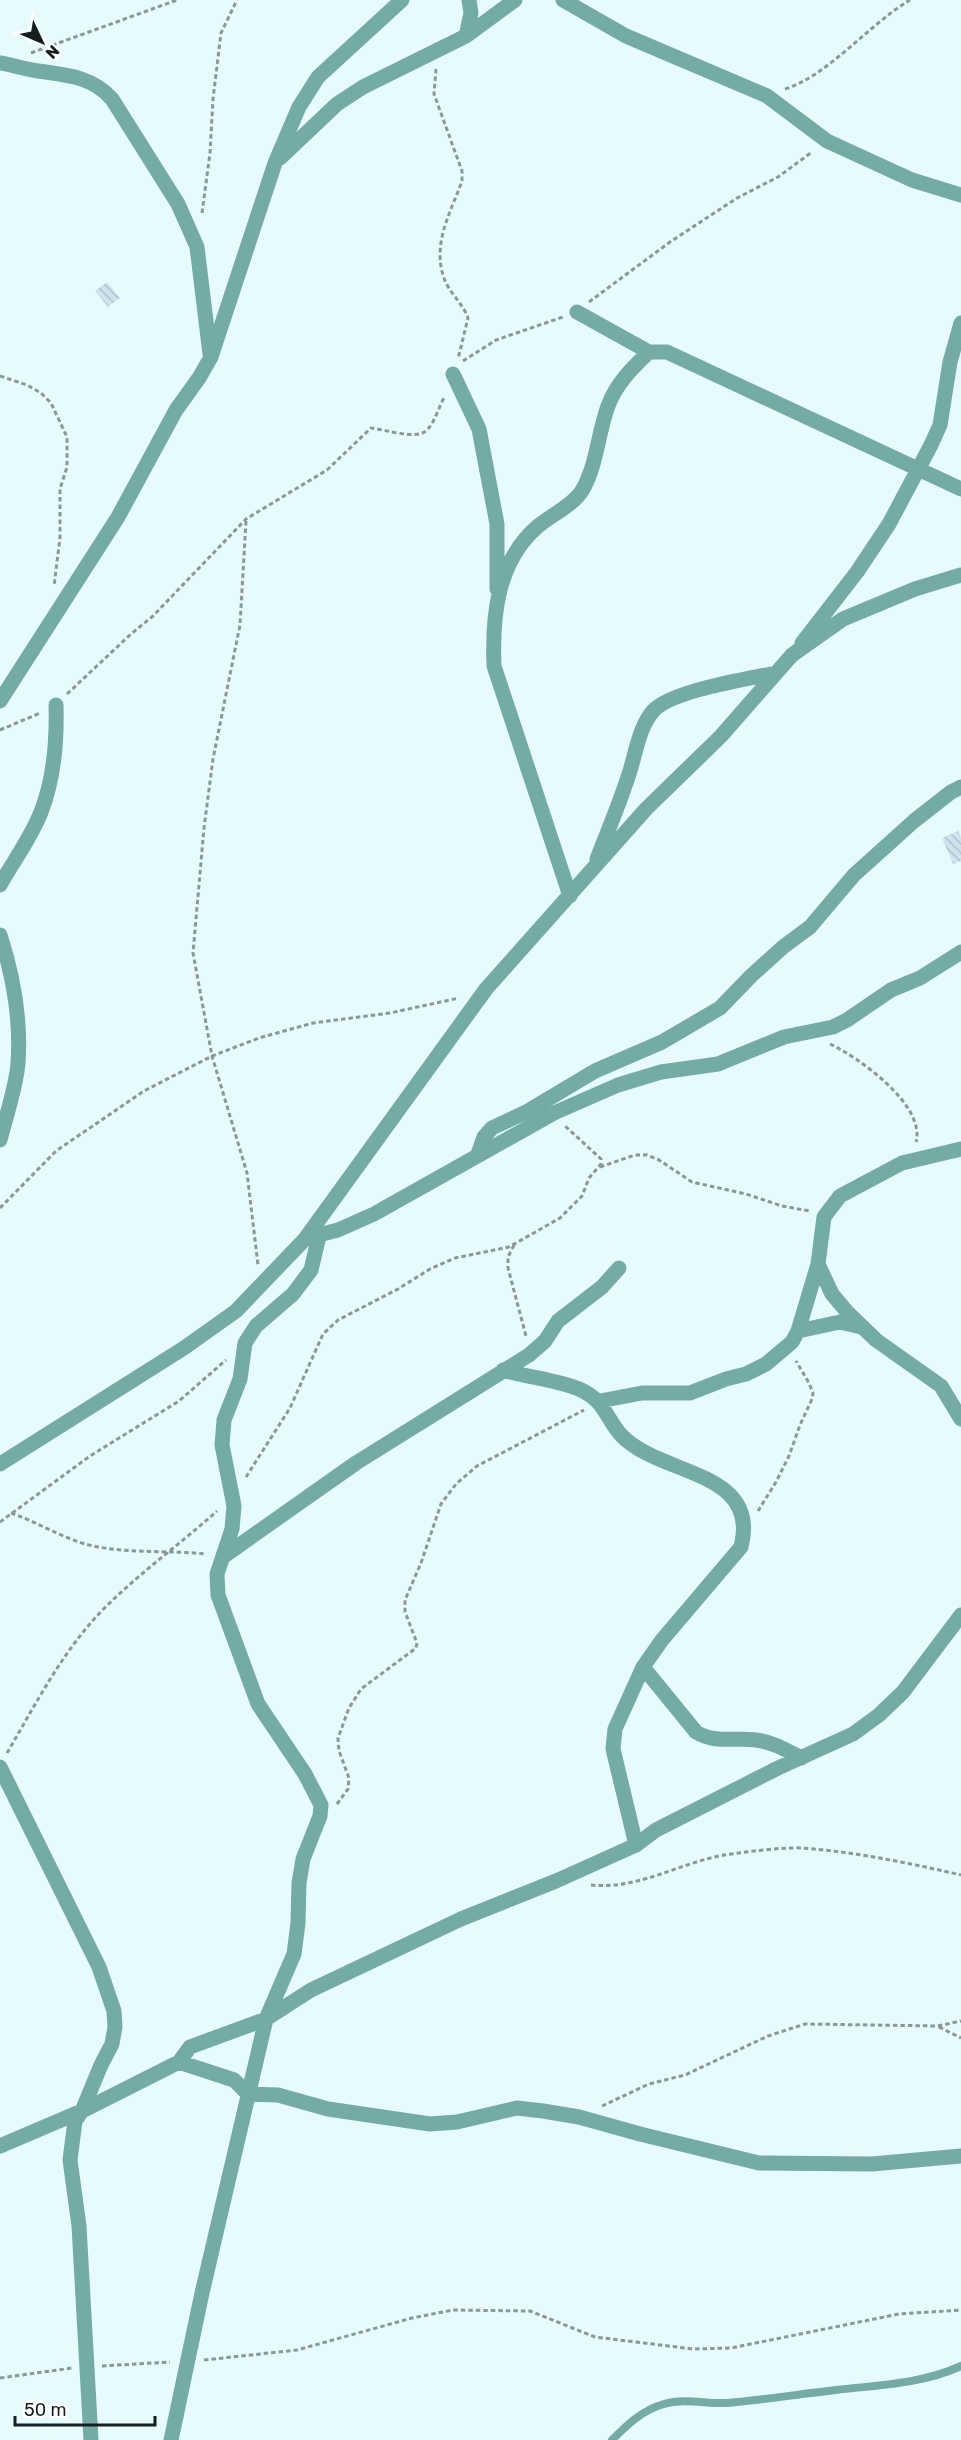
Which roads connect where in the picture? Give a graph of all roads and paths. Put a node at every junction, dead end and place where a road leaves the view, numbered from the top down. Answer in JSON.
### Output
{"nodes":[{"id":1,"x":177,"y":0,"type":"edge"},
{"id":2,"x":237,"y":0,"type":"edge"},
{"id":3,"x":402,"y":0,"type":"edge"},
{"id":4,"x":469,"y":0,"type":"edge"},
{"id":5,"x":515,"y":0,"type":"edge"},
{"id":6,"x":562,"y":0,"type":"edge"},
{"id":7,"x":910,"y":0,"type":"edge"},
{"id":8,"x":466,"y":36,"type":"junction"},
{"id":9,"x":438,"y":52,"type":"junction"},
{"id":10,"x":26,"y":54,"type":"dead end"},
{"id":11,"x":0,"y":63,"type":"edge"},
{"id":12,"x":766,"y":96,"type":"junction"},
{"id":13,"x":827,"y":141,"type":"junction"},
{"id":14,"x":274,"y":163,"type":"junction"},
{"id":15,"x":961,"y":195,"type":"edge"},
{"id":16,"x":197,"y":247,"type":"junction"},
{"id":17,"x":577,"y":312,"type":"junction"},
{"id":18,"x":961,"y":323,"type":"edge"},
{"id":19,"x":649,"y":352,"type":"junction"},
{"id":20,"x":211,"y":357,"type":"junction"},
{"id":21,"x":453,"y":374,"type":"junction"},
{"id":22,"x":0,"y":376,"type":"edge"},
{"id":23,"x":918,"y":470,"type":"junction"},
{"id":24,"x":961,"y":489,"type":"edge"},
{"id":25,"x":246,"y":519,"type":"junction"},
{"id":26,"x":961,"y":575,"type":"edge"},
{"id":27,"x":52,"y":593,"type":"dead end"},
{"id":28,"x":497,"y":599,"type":"junction"},
{"id":29,"x":792,"y":655,"type":"junction"},
{"id":30,"x":776,"y":673,"type":"junction"},
{"id":31,"x":0,"y":701,"type":"edge"},
{"id":32,"x":56,"y":705,"type":"junction"},
{"id":33,"x":0,"y":730,"type":"edge"},
{"id":34,"x":961,"y":788,"type":"edge"},
{"id":35,"x":592,"y":870,"type":"junction"},
{"id":36,"x":0,"y":885,"type":"edge"},
{"id":37,"x":570,"y":896,"type":"junction"},
{"id":38,"x":0,"y":935,"type":"edge"},
{"id":39,"x":961,"y":952,"type":"edge"},
{"id":40,"x":486,"y":989,"type":"junction"},
{"id":41,"x":803,"y":1032,"type":"junction"},
{"id":42,"x":212,"y":1056,"type":"junction"},
{"id":43,"x":554,"y":1113,"type":"junction"},
{"id":44,"x":0,"y":1140,"type":"edge"},
{"id":45,"x":961,"y":1149,"type":"edge"},
{"id":46,"x":478,"y":1154,"type":"junction"},
{"id":47,"x":911,"y":1161,"type":"junction"},
{"id":48,"x":600,"y":1167,"type":"junction"},
{"id":49,"x":0,"y":1208,"type":"edge"},
{"id":50,"x":827,"y":1212,"type":"junction"},
{"id":51,"x":312,"y":1237,"type":"junction"},
{"id":52,"x":515,"y":1243,"type":"junction"},
{"id":53,"x":818,"y":1264,"type":"junction"},
{"id":54,"x":619,"y":1268,"type":"dead end"},
{"id":55,"x":260,"y":1285,"type":"junction"},
{"id":56,"x":861,"y":1327,"type":"junction"},
{"id":57,"x":795,"y":1336,"type":"junction"},
{"id":58,"x":245,"y":1343,"type":"junction"},
{"id":59,"x":529,"y":1354,"type":"junction"},
{"id":60,"x":503,"y":1370,"type":"junction"},
{"id":61,"x":600,"y":1401,"type":"junction"},
{"id":62,"x":961,"y":1419,"type":"edge"},
{"id":63,"x":0,"y":1464,"type":"edge"},
{"id":64,"x":232,"y":1498,"type":"junction"},
{"id":65,"x":11,"y":1513,"type":"junction"},
{"id":66,"x":0,"y":1522,"type":"edge"},
{"id":67,"x":745,"y":1530,"type":"junction"},
{"id":68,"x":171,"y":1551,"type":"junction"},
{"id":69,"x":224,"y":1556,"type":"junction"},
{"id":70,"x":961,"y":1615,"type":"edge"},
{"id":71,"x":643,"y":1666,"type":"junction"},
{"id":72,"x":801,"y":1758,"type":"junction"},
{"id":73,"x":3,"y":1761,"type":"edge"},
{"id":74,"x":335,"y":1808,"type":"dead end"},
{"id":75,"x":636,"y":1845,"type":"junction"},
{"id":76,"x":961,"y":1875,"type":"edge"},
{"id":77,"x":585,"y":1884,"type":"dead end"},
{"id":78,"x":266,"y":2019,"type":"junction"},
{"id":79,"x":961,"y":2022,"type":"edge"},
{"id":80,"x":938,"y":2026,"type":"junction"},
{"id":81,"x":961,"y":2038,"type":"edge"},
{"id":82,"x":179,"y":2062,"type":"junction"},
{"id":83,"x":248,"y":2094,"type":"junction"},
{"id":84,"x":82,"y":2111,"type":"junction"},
{"id":85,"x":579,"y":2116,"type":"junction"},
{"id":86,"x":0,"y":2146,"type":"edge"},
{"id":87,"x":961,"y":2156,"type":"edge"},
{"id":88,"x":961,"y":2310,"type":"edge"},
{"id":89,"x":188,"y":2361,"type":"junction"},
{"id":90,"x":961,"y":2366,"type":"edge"},
{"id":91,"x":86,"y":2367,"type":"junction"},
{"id":92,"x":0,"y":2378,"type":"edge"},
{"id":93,"x":91,"y":2440,"type":"edge"},
{"id":94,"x":171,"y":2440,"type":"edge"},
{"id":95,"x":612,"y":2440,"type":"edge"}],
"edges":[{"from":1,"to":10,"type":"path"},
{"from":2,"to":16,"type":"path"},
{"from":3,"to":14,"type":"street"},
{"from":4,"to":8,"type":"street"},
{"from":5,"to":8,"type":"street"},
{"from":6,"to":12,"type":"street"},
{"from":7,"to":12,"type":"path"},
{"from":8,"to":9,"type":"street"},
{"from":9,"to":14,"type":"street"},
{"from":9,"to":21,"type":"path"},
{"from":11,"to":16,"type":"street"},
{"from":12,"to":13,"type":"street"},
{"from":13,"to":15,"type":"street"},
{"from":13,"to":17,"type":"path"},
{"from":14,"to":20,"type":"street"},
{"from":16,"to":20,"type":"street"},
{"from":17,"to":19,"type":"street"},
{"from":17,"to":21,"type":"path"},
{"from":18,"to":23,"type":"street"},
{"from":19,"to":23,"type":"street"},
{"from":19,"to":28,"type":"street"},
{"from":20,"to":31,"type":"street"},
{"from":21,"to":25,"type":"path"},
{"from":21,"to":28,"type":"street"},
{"from":22,"to":27,"type":"path"},
{"from":23,"to":24,"type":"street"},
{"from":23,"to":29,"type":"street"},
{"from":25,"to":32,"type":"path"},
{"from":25,"to":42,"type":"path"},
{"from":26,"to":29,"type":"street"},
{"from":28,"to":37,"type":"street"},
{"from":29,"to":30,"type":"street"},
{"from":30,"to":35,"type":"street"},
{"from":30,"to":35,"type":"street"},
{"from":32,"to":33,"type":"path"},
{"from":32,"to":36,"type":"street"},
{"from":34,"to":46,"type":"street"},
{"from":35,"to":37,"type":"street"},
{"from":37,"to":40,"type":"street"},
{"from":38,"to":44,"type":"street"},
{"from":39,"to":41,"type":"street"},
{"from":40,"to":42,"type":"path"},
{"from":40,"to":51,"type":"street"},
{"from":41,"to":43,"type":"street"},
{"from":41,"to":47,"type":"path"},
{"from":42,"to":49,"type":"path"},
{"from":42,"to":55,"type":"path"},
{"from":43,"to":46,"type":"street"},
{"from":43,"to":48,"type":"path"},
{"from":45,"to":47,"type":"street"},
{"from":46,"to":51,"type":"street"},
{"from":47,"to":50,"type":"street"},
{"from":48,"to":50,"type":"path"},
{"from":48,"to":52,"type":"path"},
{"from":50,"to":53,"type":"street"},
{"from":51,"to":55,"type":"street"},
{"from":51,"to":58,"type":"street"},
{"from":52,"to":59,"type":"path"},
{"from":52,"to":64,"type":"path"},
{"from":53,"to":56,"type":"street"},
{"from":53,"to":57,"type":"street"},
{"from":54,"to":59,"type":"street"},
{"from":55,"to":63,"type":"street"},
{"from":56,"to":57,"type":"street"},
{"from":56,"to":62,"type":"street"},
{"from":57,"to":61,"type":"street"},
{"from":57,"to":67,"type":"path"},
{"from":58,"to":64,"type":"street"},
{"from":58,"to":65,"type":"path"},
{"from":59,"to":60,"type":"street"},
{"from":60,"to":61,"type":"street"},
{"from":60,"to":69,"type":"street"},
{"from":61,"to":67,"type":"street"},
{"from":61,"to":74,"type":"path"},
{"from":64,"to":68,"type":"path"},
{"from":64,"to":69,"type":"street"},
{"from":65,"to":66,"type":"path"},
{"from":65,"to":68,"type":"path"},
{"from":67,"to":71,"type":"street"},
{"from":68,"to":69,"type":"path"},
{"from":68,"to":73,"type":"path"},
{"from":69,"to":78,"type":"street"},
{"from":70,"to":72,"type":"street"},
{"from":71,"to":72,"type":"street"},
{"from":71,"to":75,"type":"street"},
{"from":72,"to":75,"type":"street"},
{"from":73,"to":84,"type":"street"},
{"from":75,"to":78,"type":"street"},
{"from":76,"to":77,"type":"path"},
{"from":78,"to":82,"type":"street"},
{"from":78,"to":83,"type":"street"},
{"from":79,"to":80,"type":"path"},
{"from":80,"to":81,"type":"path"},
{"from":80,"to":85,"type":"path"},
{"from":82,"to":83,"type":"street"},
{"from":82,"to":84,"type":"street"},
{"from":83,"to":85,"type":"street"},
{"from":83,"to":89,"type":"street"},
{"from":84,"to":86,"type":"street"},
{"from":84,"to":91,"type":"street"},
{"from":85,"to":87,"type":"street"},
{"from":88,"to":89,"type":"path"},
{"from":89,"to":91,"type":"path"},
{"from":89,"to":94,"type":"street"},
{"from":90,"to":95,"type":"lane"},
{"from":91,"to":92,"type":"path"},
{"from":91,"to":93,"type":"street"}]}
